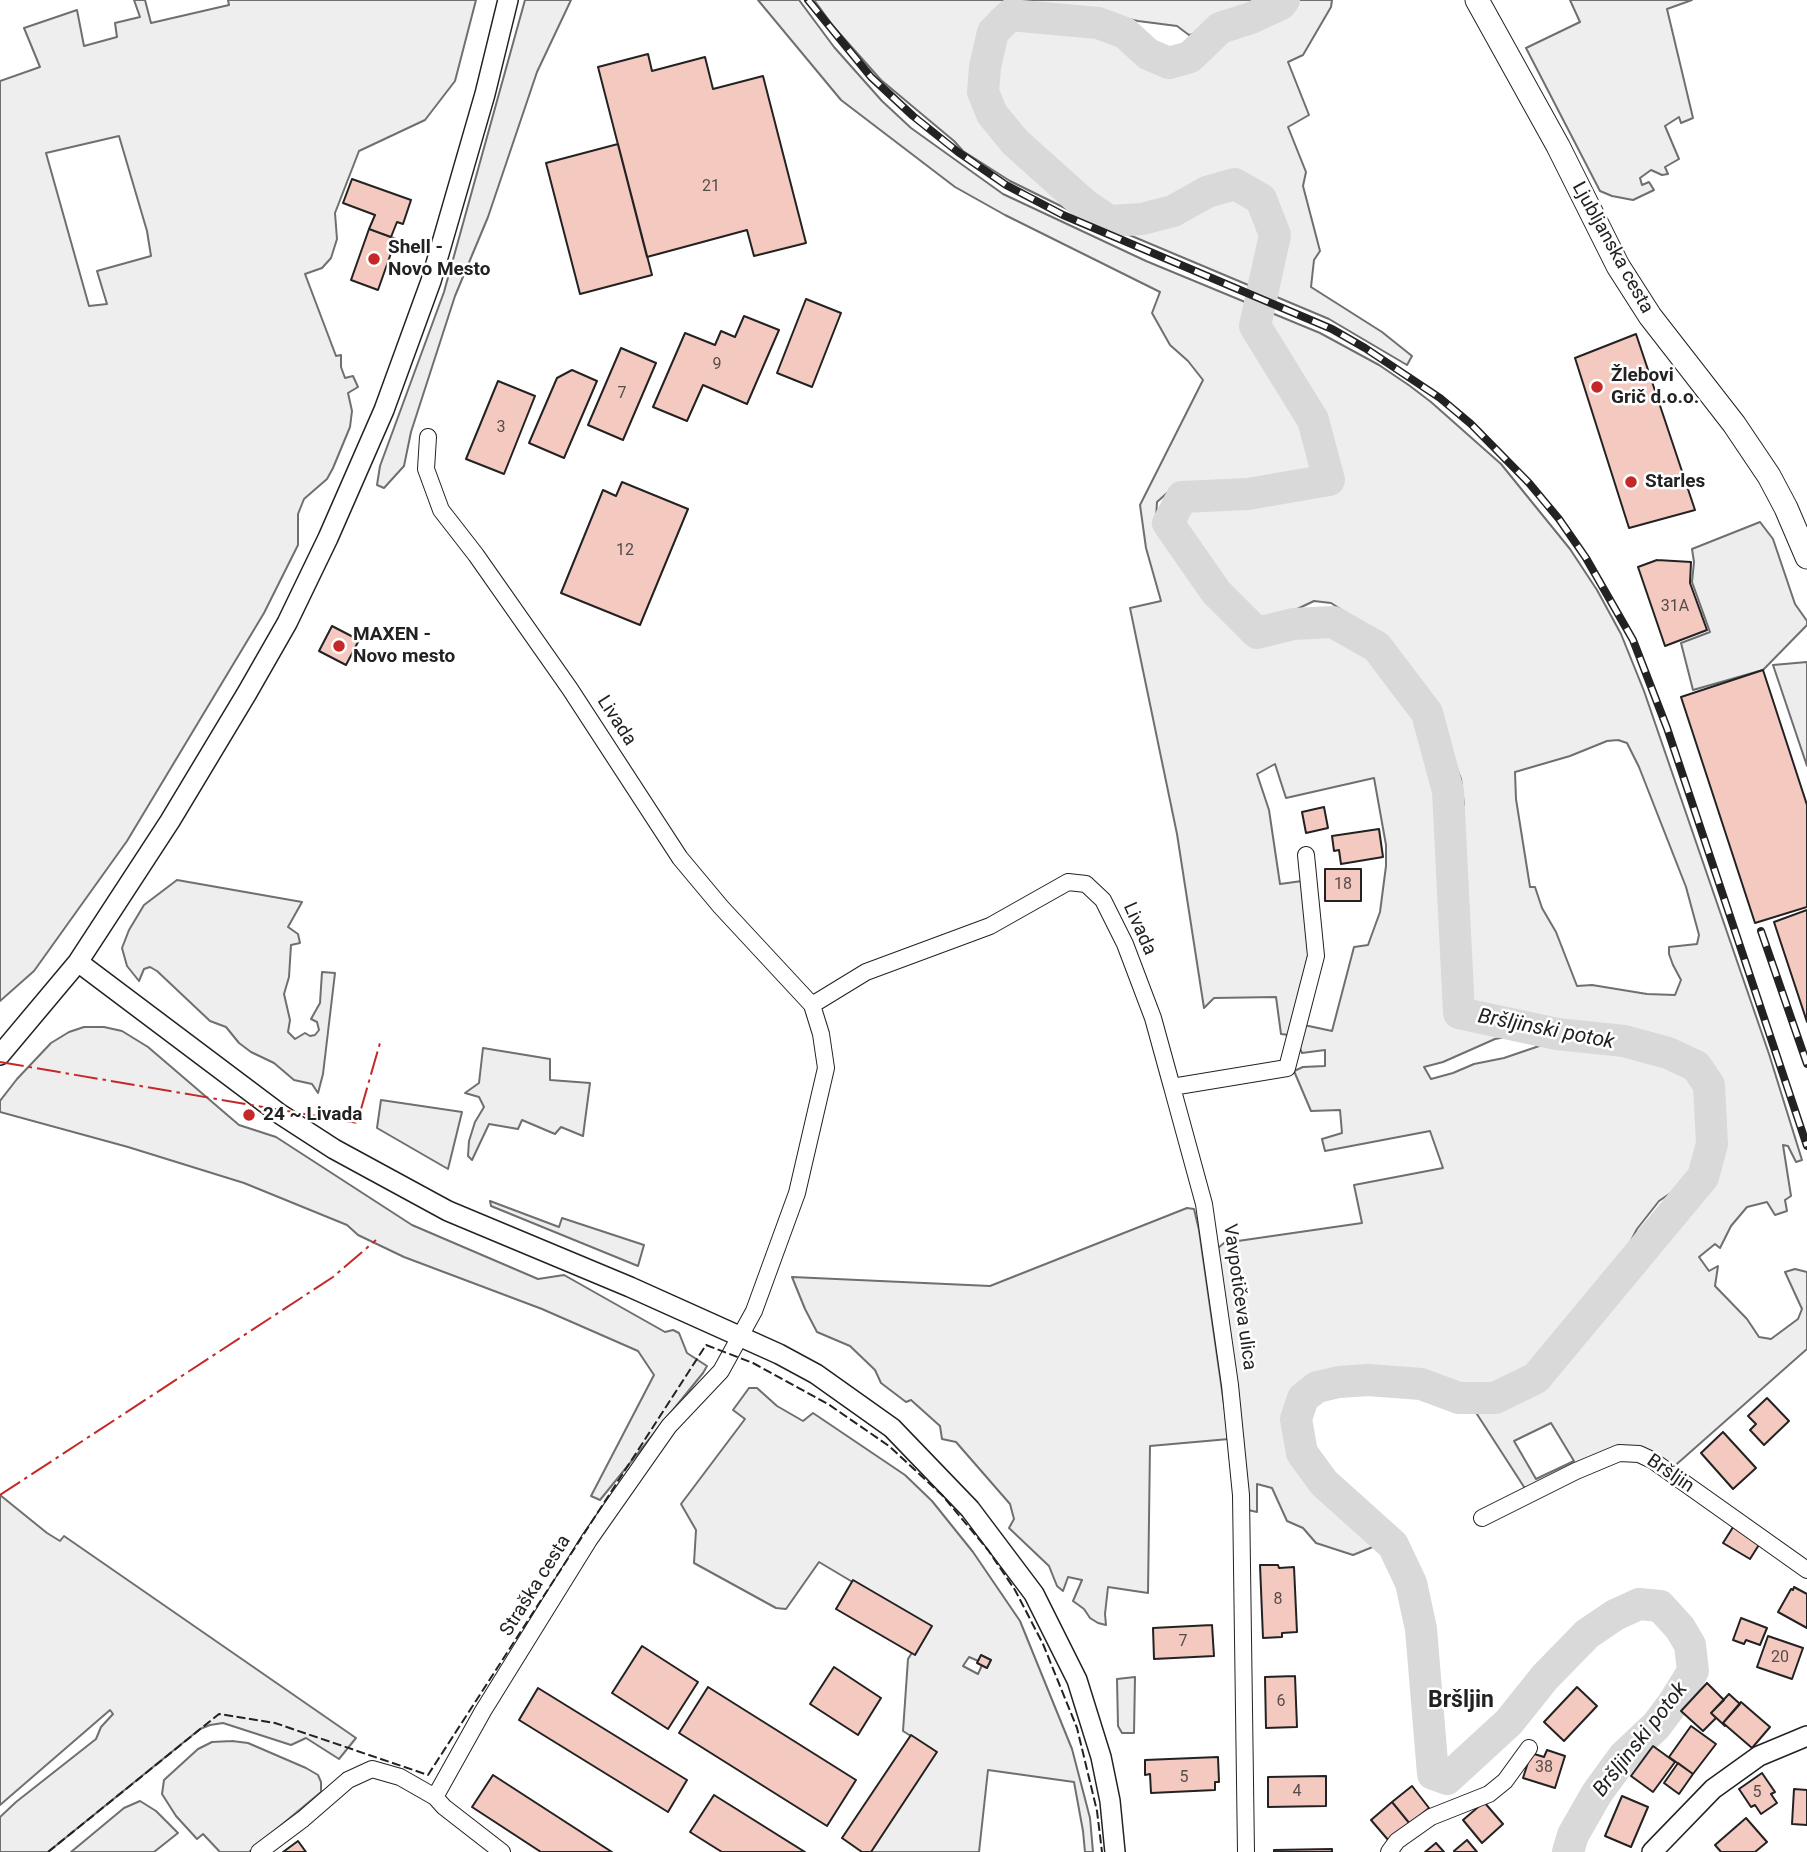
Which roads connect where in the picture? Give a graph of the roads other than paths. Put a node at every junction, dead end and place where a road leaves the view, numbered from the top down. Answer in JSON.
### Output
{"nodes":[{"id":1,"x":508,"y":0,"type":"edge"},
{"id":2,"x":1477,"y":0,"type":"edge"},
{"id":3,"x":428,"y":438,"type":"dead end"},
{"id":4,"x":1807,"y":557,"type":"edge"},
{"id":5,"x":1306,"y":855,"type":"dead end"},
{"id":6,"x":78,"y":962,"type":"junction"},
{"id":7,"x":812,"y":1005,"type":"junction"},
{"id":8,"x":0,"y":1055,"type":"edge"},
{"id":9,"x":1172,"y":1087,"type":"junction"},
{"id":10,"x":739,"y":1337,"type":"junction"},
{"id":11,"x":1482,"y":1518,"type":"dead end"},
{"id":12,"x":1807,"y":1570,"type":"edge"},
{"id":13,"x":1807,"y":1735,"type":"edge"},
{"id":14,"x":1529,"y":1748,"type":"dead end"},
{"id":15,"x":435,"y":1797,"type":"junction"},
{"id":16,"x":259,"y":1852,"type":"edge"},
{"id":17,"x":502,"y":1852,"type":"edge"},
{"id":18,"x":1115,"y":1852,"type":"edge"},
{"id":19,"x":1246,"y":1852,"type":"edge"},
{"id":20,"x":1389,"y":1852,"type":"edge"},
{"id":21,"x":1652,"y":1852,"type":"edge"}],
"edges":[{"from":1,"to":6,"type":"street"},
{"from":2,"to":4,"type":"main road","name":"Ljubljanska cesta"},
{"from":3,"to":7,"type":"street","name":"Livada"},
{"from":5,"to":9,"type":"street"},
{"from":6,"to":8,"type":"street"},
{"from":6,"to":10,"type":"street"},
{"from":7,"to":9,"type":"street","name":"Livada"},
{"from":7,"to":10,"type":"street","name":"Livada"},
{"from":9,"to":19,"type":"street","name":"Vavpotičeva ulica"},
{"from":10,"to":15,"type":"street","name":"Straška cesta"},
{"from":10,"to":18,"type":"street"},
{"from":11,"to":12,"type":"street","name":"Bršljin"},
{"from":13,"to":21,"type":"street"},
{"from":14,"to":20,"type":"street"},
{"from":15,"to":16,"type":"street"},
{"from":15,"to":17,"type":"street"}]}
